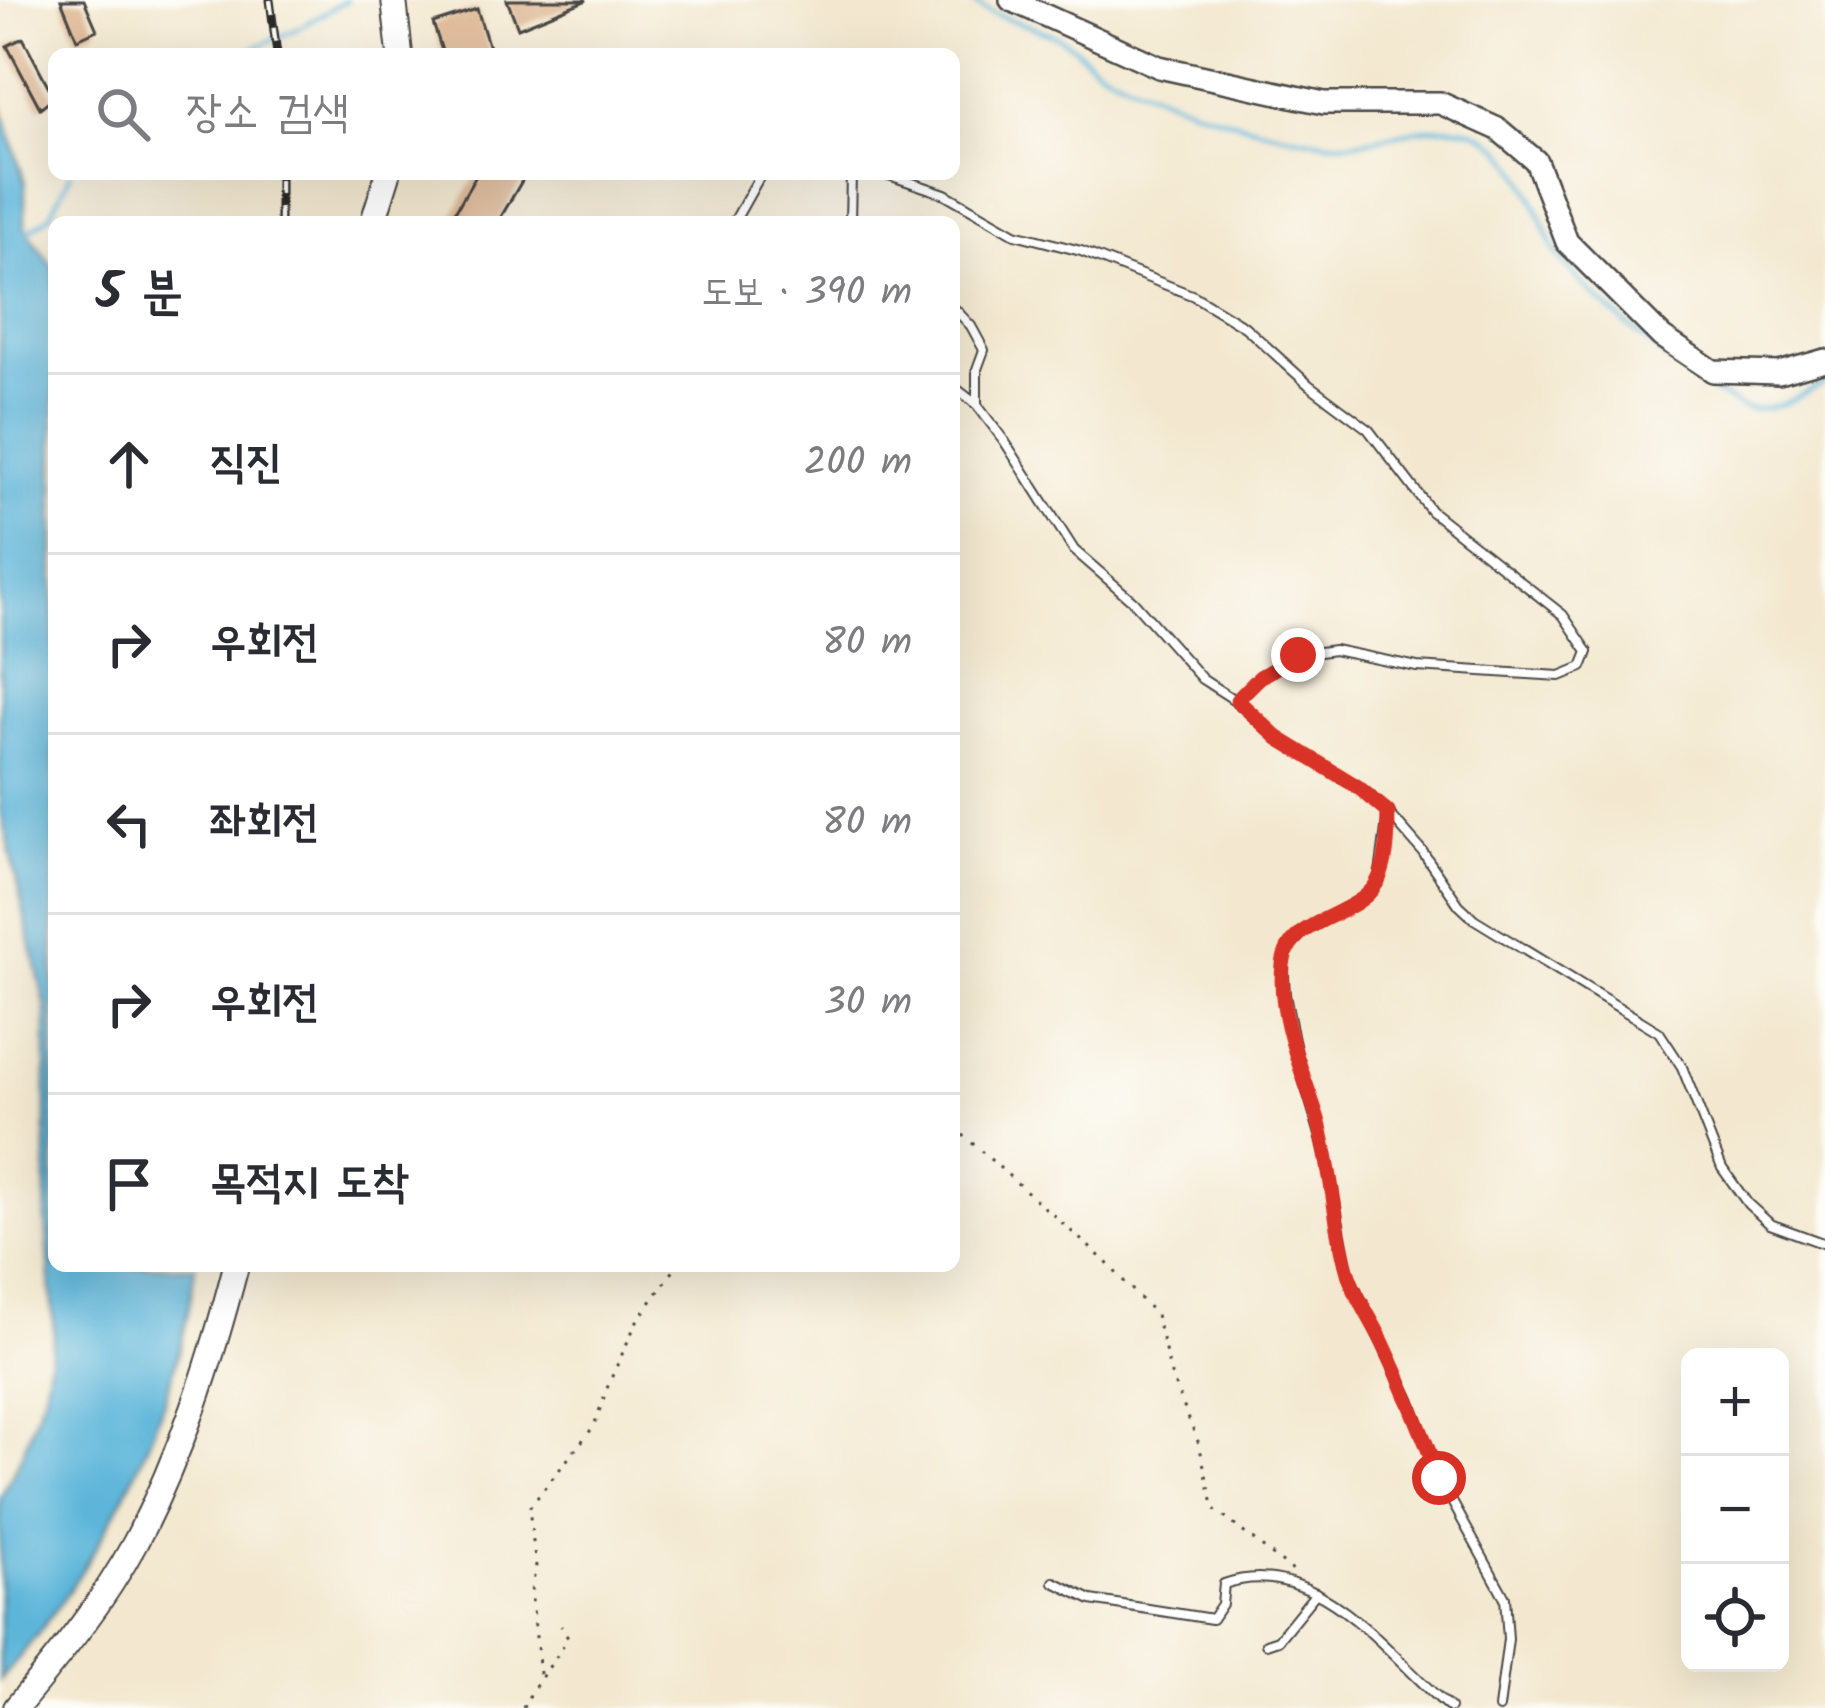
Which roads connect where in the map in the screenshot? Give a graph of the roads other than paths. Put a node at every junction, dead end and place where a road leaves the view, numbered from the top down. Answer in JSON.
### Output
{"nodes":[{"id":1,"x":1011,"y":0,"type":"edge"},
{"id":2,"x":395,"y":1,"type":"edge"},
{"id":3,"x":399,"y":48,"type":"edge"},
{"id":4,"x":386,"y":180,"type":"edge"},
{"id":5,"x":758,"y":180,"type":"edge"},
{"id":6,"x":851,"y":180,"type":"edge"},
{"id":7,"x":904,"y":180,"type":"edge"},
{"id":8,"x":376,"y":216,"type":"edge"},
{"id":9,"x":737,"y":216,"type":"edge"},
{"id":10,"x":850,"y":216,"type":"edge"},
{"id":11,"x":960,"y":314,"type":"edge"},
{"id":12,"x":1825,"y":360,"type":"edge"},
{"id":13,"x":960,"y":392,"type":"edge"},
{"id":14,"x":977,"y":405,"type":"junction"},
{"id":15,"x":1237,"y":700,"type":"junction"},
{"id":16,"x":1388,"y":812,"type":"junction"},
{"id":17,"x":1825,"y":1244,"type":"edge"},
{"id":18,"x":234,"y":1272,"type":"edge"},
{"id":19,"x":1054,"y":1582,"type":"dead end"},
{"id":20,"x":1316,"y":1593,"type":"junction"},
{"id":21,"x":1266,"y":1644,"type":"dead end"},
{"id":22,"x":16,"y":1708,"type":"edge"},
{"id":23,"x":1450,"y":1708,"type":"edge"},
{"id":24,"x":1499,"y":1708,"type":"edge"}],
"edges":[{"from":1,"to":12,"type":"street"},
{"from":2,"to":3,"type":"main road"},
{"from":4,"to":8,"type":"main road"},
{"from":5,"to":9,"type":"lane"},
{"from":6,"to":10,"type":"lane"},
{"from":7,"to":15,"type":"lane"},
{"from":11,"to":14,"type":"lane"},
{"from":13,"to":14,"type":"lane"},
{"from":14,"to":15,"type":"lane"},
{"from":15,"to":16,"type":"lane"},
{"from":16,"to":17,"type":"lane"},
{"from":16,"to":24,"type":"lane"},
{"from":18,"to":22,"type":"main road"},
{"from":19,"to":20,"type":"lane"},
{"from":20,"to":21,"type":"lane"},
{"from":20,"to":23,"type":"lane"}]}
